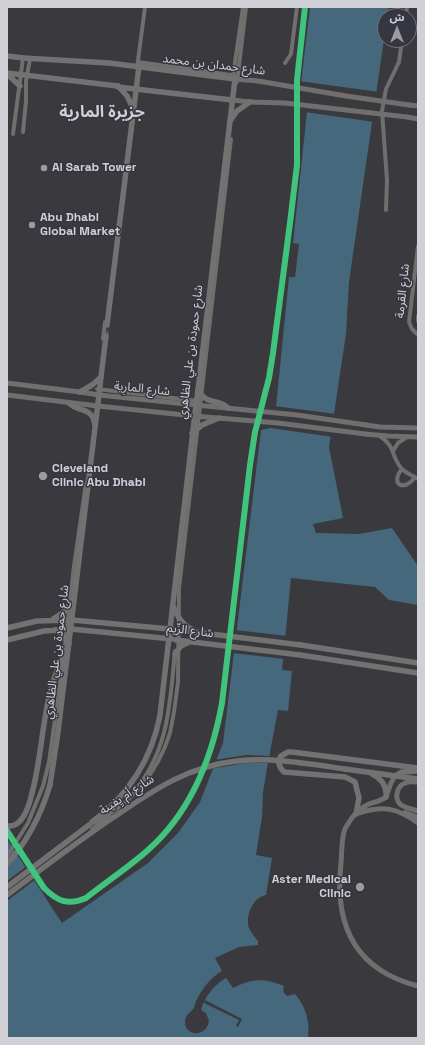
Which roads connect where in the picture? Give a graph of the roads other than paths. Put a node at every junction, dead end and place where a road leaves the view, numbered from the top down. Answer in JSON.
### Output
{"nodes":[{"id":1,"x":145,"y":7,"type":"edge"},
{"id":2,"x":243,"y":7,"type":"edge"},
{"id":3,"x":246,"y":7,"type":"edge"},
{"id":4,"x":297,"y":7,"type":"edge"},
{"id":5,"x":305,"y":7,"type":"edge"},
{"id":6,"x":292,"y":45,"type":"junction"},
{"id":7,"x":300,"y":46,"type":"junction"},
{"id":8,"x":401,"y":48,"type":"edge"},
{"id":9,"x":7,"y":56,"type":"edge"},
{"id":10,"x":23,"y":58,"type":"junction"},
{"id":11,"x":30,"y":58,"type":"junction"},
{"id":12,"x":285,"y":63,"type":"dead end"},
{"id":13,"x":138,"y":64,"type":"junction"},
{"id":14,"x":7,"y":74,"type":"edge"},
{"id":15,"x":24,"y":75,"type":"junction"},
{"id":16,"x":235,"y":77,"type":"junction"},
{"id":17,"x":20,"y":86,"type":"junction"},
{"id":18,"x":118,"y":86,"type":"junction"},
{"id":19,"x":135,"y":89,"type":"junction"},
{"id":20,"x":232,"y":100,"type":"junction"},
{"id":21,"x":250,"y":102,"type":"junction"},
{"id":22,"x":418,"y":106,"type":"edge"},
{"id":23,"x":133,"y":108,"type":"junction"},
{"id":24,"x":410,"y":117,"type":"junction"},
{"id":25,"x":418,"y":119,"type":"edge"},
{"id":26,"x":230,"y":121,"type":"junction"},
{"id":27,"x":418,"y":122,"type":"edge"},
{"id":28,"x":23,"y":132,"type":"dead end"},
{"id":29,"x":13,"y":134,"type":"dead end"},
{"id":30,"x":386,"y":210,"type":"dead end"},
{"id":31,"x":418,"y":246,"type":"edge"},
{"id":32,"x":418,"y":316,"type":"edge"},
{"id":33,"x":418,"y":321,"type":"edge"},
{"id":34,"x":107,"y":325,"type":"tunnel mouth"},
{"id":35,"x":418,"y":335,"type":"edge"},
{"id":36,"x":106,"y":336,"type":"tunnel mouth"},
{"id":37,"x":101,"y":377,"type":"junction"},
{"id":38,"x":7,"y":383,"type":"edge"},
{"id":39,"x":198,"y":390,"type":"junction"},
{"id":40,"x":80,"y":392,"type":"junction"},
{"id":41,"x":98,"y":392,"type":"junction"},
{"id":42,"x":7,"y":395,"type":"edge"},
{"id":43,"x":68,"y":403,"type":"junction"},
{"id":44,"x":198,"y":403,"type":"junction"},
{"id":45,"x":98,"y":406,"type":"junction"},
{"id":46,"x":228,"y":408,"type":"junction"},
{"id":47,"x":194,"y":416,"type":"junction"},
{"id":48,"x":219,"y":418,"type":"junction"},
{"id":49,"x":95,"y":425,"type":"junction"},
{"id":50,"x":418,"y":428,"type":"edge"},
{"id":51,"x":192,"y":433,"type":"junction"},
{"id":52,"x":379,"y":436,"type":"junction"},
{"id":53,"x":407,"y":437,"type":"junction"},
{"id":54,"x":418,"y":437,"type":"edge"},
{"id":55,"x":393,"y":451,"type":"junction"},
{"id":56,"x":402,"y":469,"type":"junction"},
{"id":57,"x":416,"y":478,"type":"edge"},
{"id":58,"x":74,"y":599,"type":"junction"},
{"id":59,"x":173,"y":606,"type":"junction"},
{"id":60,"x":52,"y":620,"type":"junction"},
{"id":61,"x":72,"y":620,"type":"junction"},
{"id":62,"x":7,"y":628,"type":"edge"},
{"id":63,"x":170,"y":629,"type":"junction"},
{"id":64,"x":54,"y":630,"type":"junction"},
{"id":65,"x":69,"y":631,"type":"junction"},
{"id":66,"x":199,"y":633,"type":"junction"},
{"id":67,"x":169,"y":639,"type":"junction"},
{"id":68,"x":7,"y":640,"type":"edge"},
{"id":69,"x":176,"y":640,"type":"junction"},
{"id":70,"x":189,"y":642,"type":"junction"},
{"id":71,"x":69,"y":646,"type":"junction"},
{"id":72,"x":175,"y":654,"type":"junction"},
{"id":73,"x":418,"y":663,"type":"edge"},
{"id":74,"x":418,"y":673,"type":"edge"},
{"id":75,"x":167,"y":732,"type":"junction"},
{"id":76,"x":418,"y":768,"type":"edge"},
{"id":77,"x":370,"y":772,"type":"junction"},
{"id":78,"x":418,"y":772,"type":"edge"},
{"id":79,"x":395,"y":776,"type":"junction"},
{"id":80,"x":418,"y":779,"type":"edge"},
{"id":81,"x":418,"y":782,"type":"edge"},
{"id":82,"x":386,"y":797,"type":"junction"},
{"id":83,"x":418,"y":811,"type":"edge"},
{"id":84,"x":405,"y":813,"type":"junction"},
{"id":85,"x":356,"y":814,"type":"junction"},
{"id":86,"x":418,"y":818,"type":"edge"},
{"id":87,"x":418,"y":823,"type":"edge"},
{"id":88,"x":89,"y":825,"type":"junction"},
{"id":89,"x":7,"y":826,"type":"edge"},
{"id":90,"x":7,"y":830,"type":"edge"},
{"id":91,"x":7,"y":856,"type":"edge"},
{"id":92,"x":7,"y":864,"type":"edge"},
{"id":93,"x":34,"y":872,"type":"junction"},
{"id":94,"x":7,"y":887,"type":"edge"},
{"id":95,"x":7,"y":895,"type":"edge"},
{"id":96,"x":418,"y":986,"type":"edge"}],
"edges":[{"from":1,"to":13,"type":"street"},
{"from":2,"to":16,"type":"street"},
{"from":3,"to":16,"type":"street"},
{"from":4,"to":6,"type":"street"},
{"from":5,"to":7,"type":"street"},
{"from":6,"to":7,"type":"street"},
{"from":6,"to":12,"type":"street"},
{"from":7,"to":93,"type":"street"},
{"from":8,"to":30,"type":"street"},
{"from":9,"to":10,"type":"main road","name":"شارع حمدان بن محمد"},
{"from":10,"to":11,"type":"main road","name":"شارع حمدان بن محمد","bridge":true},
{"from":10,"to":15,"type":"street"},
{"from":11,"to":13,"type":"main road","name":"شارع حمدان بن محمد","bridge":true},
{"from":11,"to":15,"type":"street"},
{"from":13,"to":16,"type":"main road","name":"شارع حمدان بن محمد","bridge":true},
{"from":13,"to":19,"type":"main road"},
{"from":13,"to":41,"type":"street"},
{"from":14,"to":15,"type":"main road"},
{"from":14,"to":17,"type":"main road"},
{"from":15,"to":17,"type":"street"},
{"from":15,"to":18,"type":"main road"},
{"from":15,"to":28,"type":"street"},
{"from":16,"to":20,"type":"main road","name":"شارع حمودة بن علي الظاهري"},
{"from":16,"to":22,"type":"street","name":"شارع حمدان بن محمد","bridge":true},
{"from":16,"to":44,"type":"street"},
{"from":17,"to":29,"type":"street"},
{"from":18,"to":19,"type":"main road","bridge":true},
{"from":18,"to":23,"type":"main road","bridge":true},
{"from":19,"to":20,"type":"main road"},
{"from":19,"to":23,"type":"main road"},
{"from":20,"to":21,"type":"street","bridge":true},
{"from":20,"to":26,"type":"main road","name":"شارع حمودة بن علي الظاهري"},
{"from":21,"to":24,"type":"street","bridge":true},
{"from":21,"to":26,"type":"main road","bridge":true},
{"from":23,"to":34,"type":"main road"},
{"from":24,"to":25,"type":"street"},
{"from":24,"to":27,"type":"street"},
{"from":26,"to":39,"type":"main road","name":"شارع حمودة بن علي الظاهري"},
{"from":31,"to":35,"type":"street","name":"شارع القرمة"},
{"from":32,"to":33,"type":"street","name":"شارع القرمة"},
{"from":36,"to":37,"type":"main road","name":"شارع حمودة بن علي الظاهري"},
{"from":37,"to":40,"type":"main road","bridge":true},
{"from":37,"to":41,"type":"main road","name":"شارع حمودة بن علي الظاهري","bridge":true},
{"from":38,"to":40,"type":"street","name":"شارع المارِية"},
{"from":39,"to":44,"type":"main road","name":"شارع حمودة بن علي الظاهري","bridge":true},
{"from":39,"to":46,"type":"main road","bridge":true},
{"from":40,"to":41,"type":"street","name":"شارع المارِية","bridge":true},
{"from":41,"to":44,"type":"street","name":"شارع المارِية"},
{"from":41,"to":45,"type":"main road","name":"شارع حمودة بن علي الظاهري","bridge":true},
{"from":41,"to":65,"type":"street"},
{"from":42,"to":43,"type":"street","name":"شارع المارِية","bridge":true},
{"from":43,"to":45,"type":"street","name":"شارع المارِية","bridge":true},
{"from":43,"to":49,"type":"main road","bridge":true},
{"from":44,"to":46,"type":"street","name":"شارع المارِية","bridge":true},
{"from":44,"to":47,"type":"main road","name":"شارع حمودة بن علي الظاهري","bridge":true},
{"from":44,"to":75,"type":"street"},
{"from":45,"to":47,"type":"street","name":"شارع المارِية"},
{"from":45,"to":49,"type":"main road","name":"شارع حمودة بن علي الظاهري"},
{"from":46,"to":50,"type":"street","name":"شارع المارِية","bridge":true},
{"from":47,"to":48,"type":"street","name":"شارع المارِية","bridge":true},
{"from":47,"to":51,"type":"main road","name":"شارع حمودة بن علي الظاهري"},
{"from":48,"to":51,"type":"main road","bridge":true},
{"from":48,"to":52,"type":"street","name":"شارع المارِية","bridge":true},
{"from":49,"to":58,"type":"main road","name":"شارع حمودة بن علي الظاهري"},
{"from":51,"to":59,"type":"main road","name":"شارع حمودة بن علي الظاهري"},
{"from":52,"to":53,"type":"street","name":"شارع المارِية"},
{"from":52,"to":55,"type":"street"},
{"from":53,"to":54,"type":"street","name":"شارع المارِية"},
{"from":53,"to":55,"type":"street"},
{"from":55,"to":56,"type":"street"},
{"from":56,"to":57,"type":"street"},
{"from":56,"to":57,"type":"street"},
{"from":58,"to":60,"type":"main road","bridge":true},
{"from":58,"to":61,"type":"main road","name":"شارع حمودة بن علي الظاهري"},
{"from":59,"to":63,"type":"main road","name":"شارع حمودة بن علي الظاهري"},
{"from":59,"to":66,"type":"main road","bridge":true},
{"from":60,"to":61,"type":"main road","name":"شارع الرِّيم","bridge":true},
{"from":60,"to":62,"type":"main road","name":"شارع الرِّيم","bridge":true},
{"from":61,"to":63,"type":"main road","name":"شارع الرِّيم"},
{"from":61,"to":65,"type":"main road","name":"شارع حمودة بن علي الظاهري","bridge":true},
{"from":63,"to":66,"type":"main road","name":"شارع الرِّيم","bridge":true},
{"from":63,"to":67,"type":"main road","name":"شارع حمودة بن علي الظاهري"},
{"from":63,"to":69,"type":"street","bridge":true},
{"from":64,"to":65,"type":"main road","name":"شارع الرِّيم","bridge":true},
{"from":64,"to":68,"type":"main road","name":"شارع الرِّيم","bridge":true},
{"from":64,"to":71,"type":"main road","bridge":true},
{"from":65,"to":67,"type":"main road","name":"شارع الرِّيم"},
{"from":65,"to":71,"type":"main road","name":"شارع حمودة بن علي الظاهري"},
{"from":65,"to":91,"type":"street","name":"شارع حمودة بن علي الظاهري","bridge":true},
{"from":66,"to":73,"type":"main road","name":"شارع الرِّيم","bridge":true},
{"from":67,"to":69,"type":"main road","name":"شارع الرِّيم"},
{"from":67,"to":88,"type":"main road","name":"شارع حمودة بن علي الظاهري","bridge":true},
{"from":69,"to":70,"type":"main road","name":"شارع الرِّيم","bridge":true},
{"from":69,"to":72,"type":"street","bridge":true},
{"from":70,"to":72,"type":"main road","bridge":true},
{"from":70,"to":74,"type":"main road","name":"شارع الرِّيم","bridge":true},
{"from":71,"to":89,"type":"main road","bridge":true},
{"from":71,"to":92,"type":"main road","name":"شارع حمودة بن علي الظاهري","bridge":true},
{"from":72,"to":75,"type":"street"},
{"from":75,"to":88,"type":"street","bridge":true},
{"from":75,"to":93,"type":"street"},
{"from":76,"to":85,"type":"main road"},
{"from":77,"to":79,"type":"main road","name":"شارع أم يِفينة"},
{"from":77,"to":82,"type":"main road"},
{"from":77,"to":95,"type":"main road","name":"شارع أم يِفينة","bridge":true},
{"from":78,"to":79,"type":"main road"},
{"from":79,"to":80,"type":"main road","name":"شارع أم يِفينة"},
{"from":79,"to":82,"type":"street"},
{"from":81,"to":83,"type":"street"},
{"from":82,"to":85,"type":"street"},
{"from":84,"to":85,"type":"street"},
{"from":84,"to":86,"type":"main road"},
{"from":84,"to":87,"type":"street"},
{"from":85,"to":96,"type":"street"},
{"from":88,"to":94,"type":"main road","name":"شارع حمودة بن علي الظاهري","bridge":true},
{"from":90,"to":93,"type":"street"}]}
